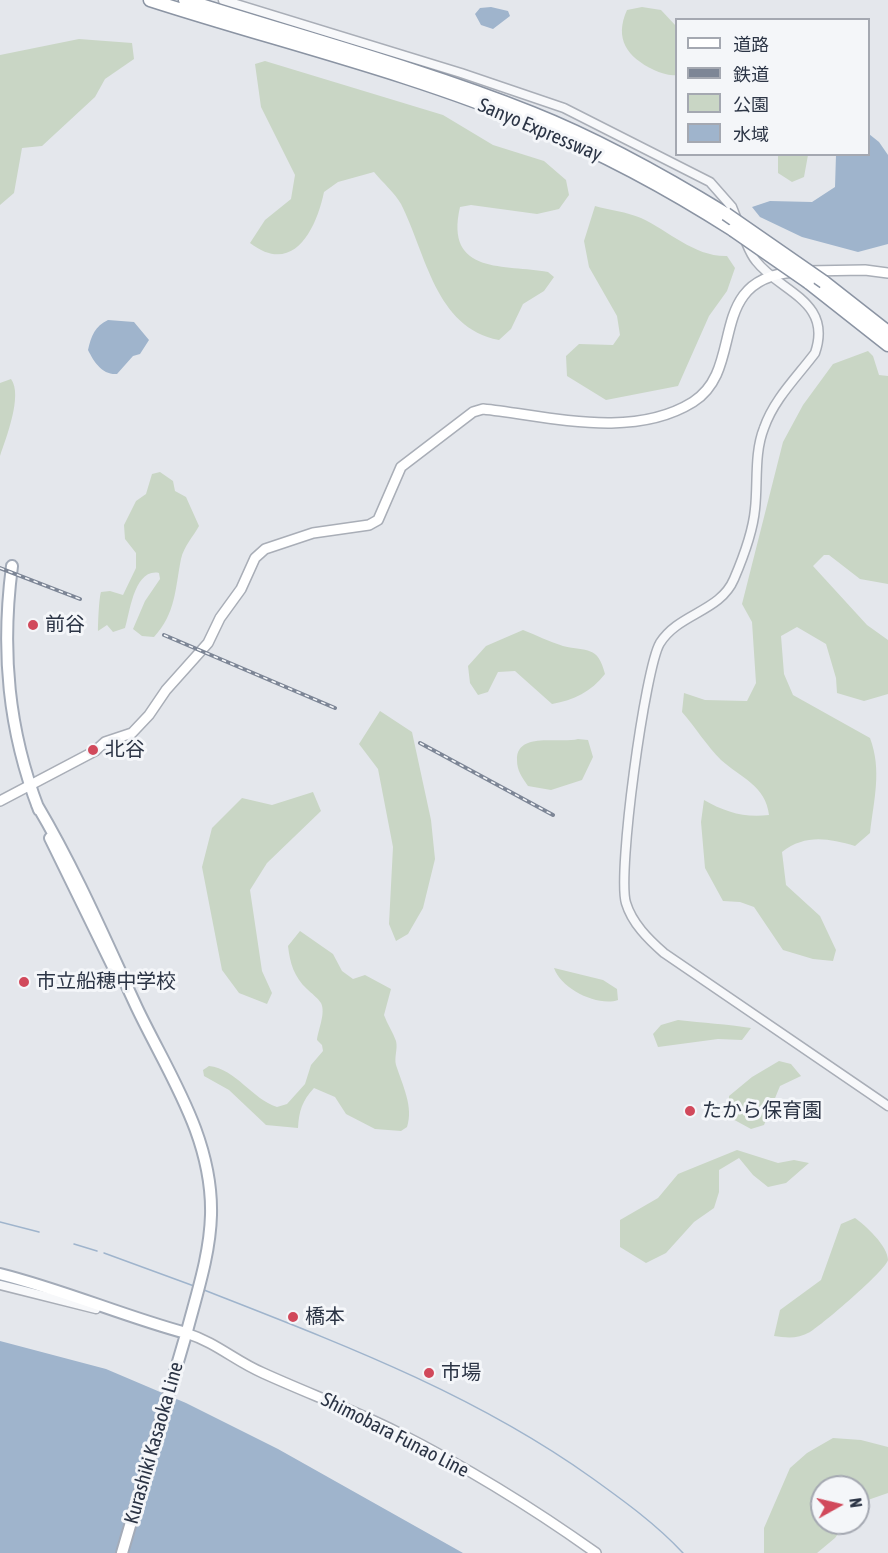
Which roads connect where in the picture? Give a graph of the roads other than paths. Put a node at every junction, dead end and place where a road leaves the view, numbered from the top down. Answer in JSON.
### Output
{"nodes":[{"id":1,"x":150,"y":0,"type":"edge"},
{"id":2,"x":185,"y":0,"type":"edge"},
{"id":3,"x":224,"y":0,"type":"edge"},
{"id":4,"x":888,"y":273,"type":"edge"},
{"id":5,"x":773,"y":275,"type":"junction"},
{"id":6,"x":888,"y":333,"type":"edge"},
{"id":7,"x":888,"y":345,"type":"edge"},
{"id":8,"x":12,"y":566,"type":"dead end"},
{"id":9,"x":28,"y":785,"type":"junction"},
{"id":10,"x":0,"y":801,"type":"edge"},
{"id":11,"x":888,"y":1106,"type":"edge"},
{"id":12,"x":0,"y":1274,"type":"edge"},
{"id":13,"x":0,"y":1285,"type":"edge"},
{"id":14,"x":111,"y":1310,"type":"junction"},
{"id":15,"x":186,"y":1332,"type":"junction"},
{"id":16,"x":122,"y":1553,"type":"edge"},
{"id":17,"x":596,"y":1553,"type":"edge"}],
"edges":[{"from":1,"to":7,"type":"highway","name":"Sanyo Expressway","bridge":true},
{"from":2,"to":6,"type":"highway","name":"Sanyo Expressway","bridge":true},
{"from":3,"to":5,"type":"street"},
{"from":4,"to":5,"type":"main road"},
{"from":5,"to":9,"type":"main road"},
{"from":5,"to":11,"type":"street"},
{"from":8,"to":9,"type":"main road","name":"Kurashiki Kasaoka Line"},
{"from":9,"to":10,"type":"main road"},
{"from":9,"to":15,"type":"main road","name":"Kurashiki Kasaoka Line"},
{"from":12,"to":14,"type":"main road"},
{"from":13,"to":14,"type":"street"},
{"from":14,"to":15,"type":"main road"},
{"from":15,"to":16,"type":"main road","name":"Kurashiki Kasaoka Line"},
{"from":15,"to":17,"type":"main road","name":"Shimobara Funao Line"}]}
